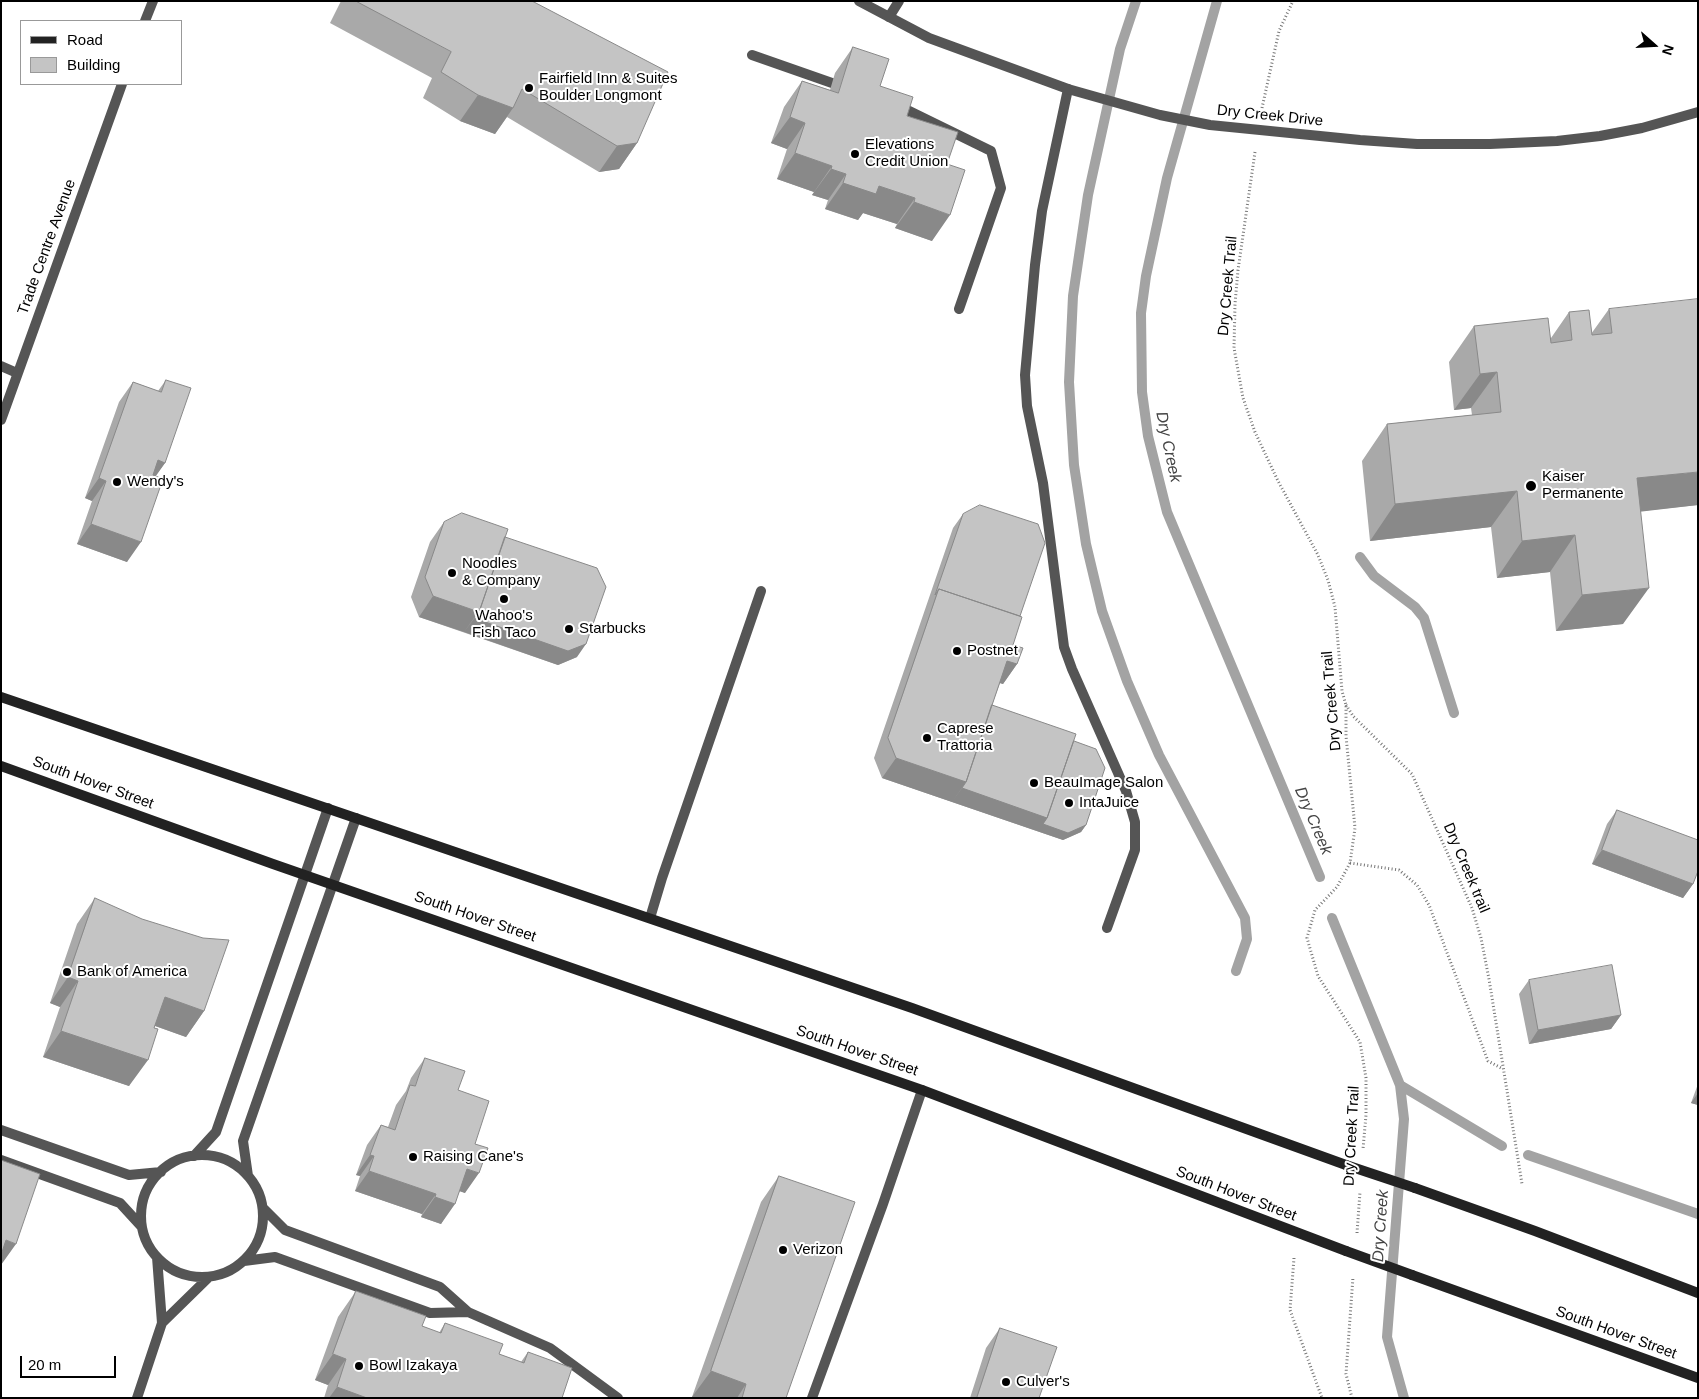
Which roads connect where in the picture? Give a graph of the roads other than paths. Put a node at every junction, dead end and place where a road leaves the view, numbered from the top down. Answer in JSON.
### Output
{"nodes":[{"id":1,"x":153,"y":1,"type":"edge"},
{"id":2,"x":859,"y":1,"type":"edge"},
{"id":3,"x":900,"y":1,"type":"edge"},
{"id":4,"x":889,"y":17,"type":"junction"},
{"id":5,"x":145,"y":20,"type":"edge"},
{"id":6,"x":752,"y":55,"type":"dead end"},
{"id":7,"x":832,"y":83,"type":"dead end"},
{"id":8,"x":122,"y":85,"type":"edge"},
{"id":9,"x":1068,"y":89,"type":"junction"},
{"id":10,"x":885,"y":101,"type":"edge"},
{"id":11,"x":1698,"y":112,"type":"edge"},
{"id":12,"x":959,"y":309,"type":"dead end"},
{"id":13,"x":1,"y":366,"type":"edge"},
{"id":14,"x":17,"y":373,"type":"junction"},
{"id":15,"x":1,"y":420,"type":"edge"},
{"id":16,"x":761,"y":591,"type":"dead end"},
{"id":17,"x":1,"y":698,"type":"edge"},
{"id":18,"x":1,"y":766,"type":"edge"},
{"id":19,"x":328,"y":808,"type":"junction"},
{"id":20,"x":356,"y":818,"type":"junction"},
{"id":21,"x":306,"y":875,"type":"junction"},
{"id":22,"x":333,"y":884,"type":"junction"},
{"id":23,"x":650,"y":918,"type":"junction"},
{"id":24,"x":1107,"y":928,"type":"dead end"},
{"id":25,"x":922,"y":1090,"type":"junction"},
{"id":26,"x":1,"y":1130,"type":"edge"},
{"id":27,"x":194,"y":1156,"type":"junction"},
{"id":28,"x":1,"y":1160,"type":"edge"},
{"id":29,"x":161,"y":1172,"type":"junction"},
{"id":30,"x":248,"y":1176,"type":"junction"},
{"id":31,"x":263,"y":1208,"type":"junction"},
{"id":32,"x":142,"y":1227,"type":"junction"},
{"id":33,"x":156,"y":1257,"type":"junction"},
{"id":34,"x":244,"y":1261,"type":"junction"},
{"id":35,"x":209,"y":1277,"type":"junction"},
{"id":36,"x":1698,"y":1293,"type":"edge"},
{"id":37,"x":468,"y":1312,"type":"junction"},
{"id":38,"x":162,"y":1324,"type":"junction"},
{"id":39,"x":1698,"y":1378,"type":"edge"},
{"id":40,"x":137,"y":1398,"type":"edge"},
{"id":41,"x":618,"y":1398,"type":"edge"},
{"id":42,"x":812,"y":1398,"type":"edge"}],
"edges":[{"from":1,"to":5,"type":"street"},
{"from":2,"to":4,"type":"street","name":"Dry Creek Drive"},
{"from":3,"to":4,"type":"street"},
{"from":4,"to":9,"type":"street","name":"Dry Creek Drive"},
{"from":6,"to":7,"type":"street"},
{"from":8,"to":14,"type":"street","name":"Trade Centre Avenue"},
{"from":9,"to":11,"type":"street","name":"Dry Creek Drive"},
{"from":9,"to":24,"type":"street"},
{"from":10,"to":12,"type":"street"},
{"from":13,"to":14,"type":"street"},
{"from":14,"to":15,"type":"street","name":"Trade Centre Avenue"},
{"from":16,"to":23,"type":"street"},
{"from":17,"to":19,"type":"main road"},
{"from":18,"to":21,"type":"main road","name":"South Hover Street"},
{"from":19,"to":20,"type":"main road"},
{"from":19,"to":21,"type":"street"},
{"from":20,"to":22,"type":"street"},
{"from":20,"to":23,"type":"main road"},
{"from":21,"to":22,"type":"main road","name":"South Hover Street"},
{"from":21,"to":27,"type":"street"},
{"from":22,"to":25,"type":"main road","name":"South Hover Street"},
{"from":22,"to":30,"type":"street"},
{"from":23,"to":36,"type":"main road","bridge":true},
{"from":25,"to":39,"type":"main road","name":"South Hover Street","bridge":true},
{"from":25,"to":42,"type":"street"},
{"from":26,"to":29,"type":"street"},
{"from":27,"to":29,"type":"street"},
{"from":27,"to":30,"type":"street"},
{"from":28,"to":32,"type":"street"},
{"from":29,"to":32,"type":"street"},
{"from":30,"to":31,"type":"street"},
{"from":31,"to":34,"type":"street"},
{"from":31,"to":37,"type":"street"},
{"from":32,"to":33,"type":"street"},
{"from":33,"to":35,"type":"street"},
{"from":33,"to":38,"type":"street"},
{"from":34,"to":35,"type":"street"},
{"from":34,"to":37,"type":"street"},
{"from":35,"to":38,"type":"street"},
{"from":37,"to":41,"type":"street"},
{"from":38,"to":40,"type":"street"}]}
